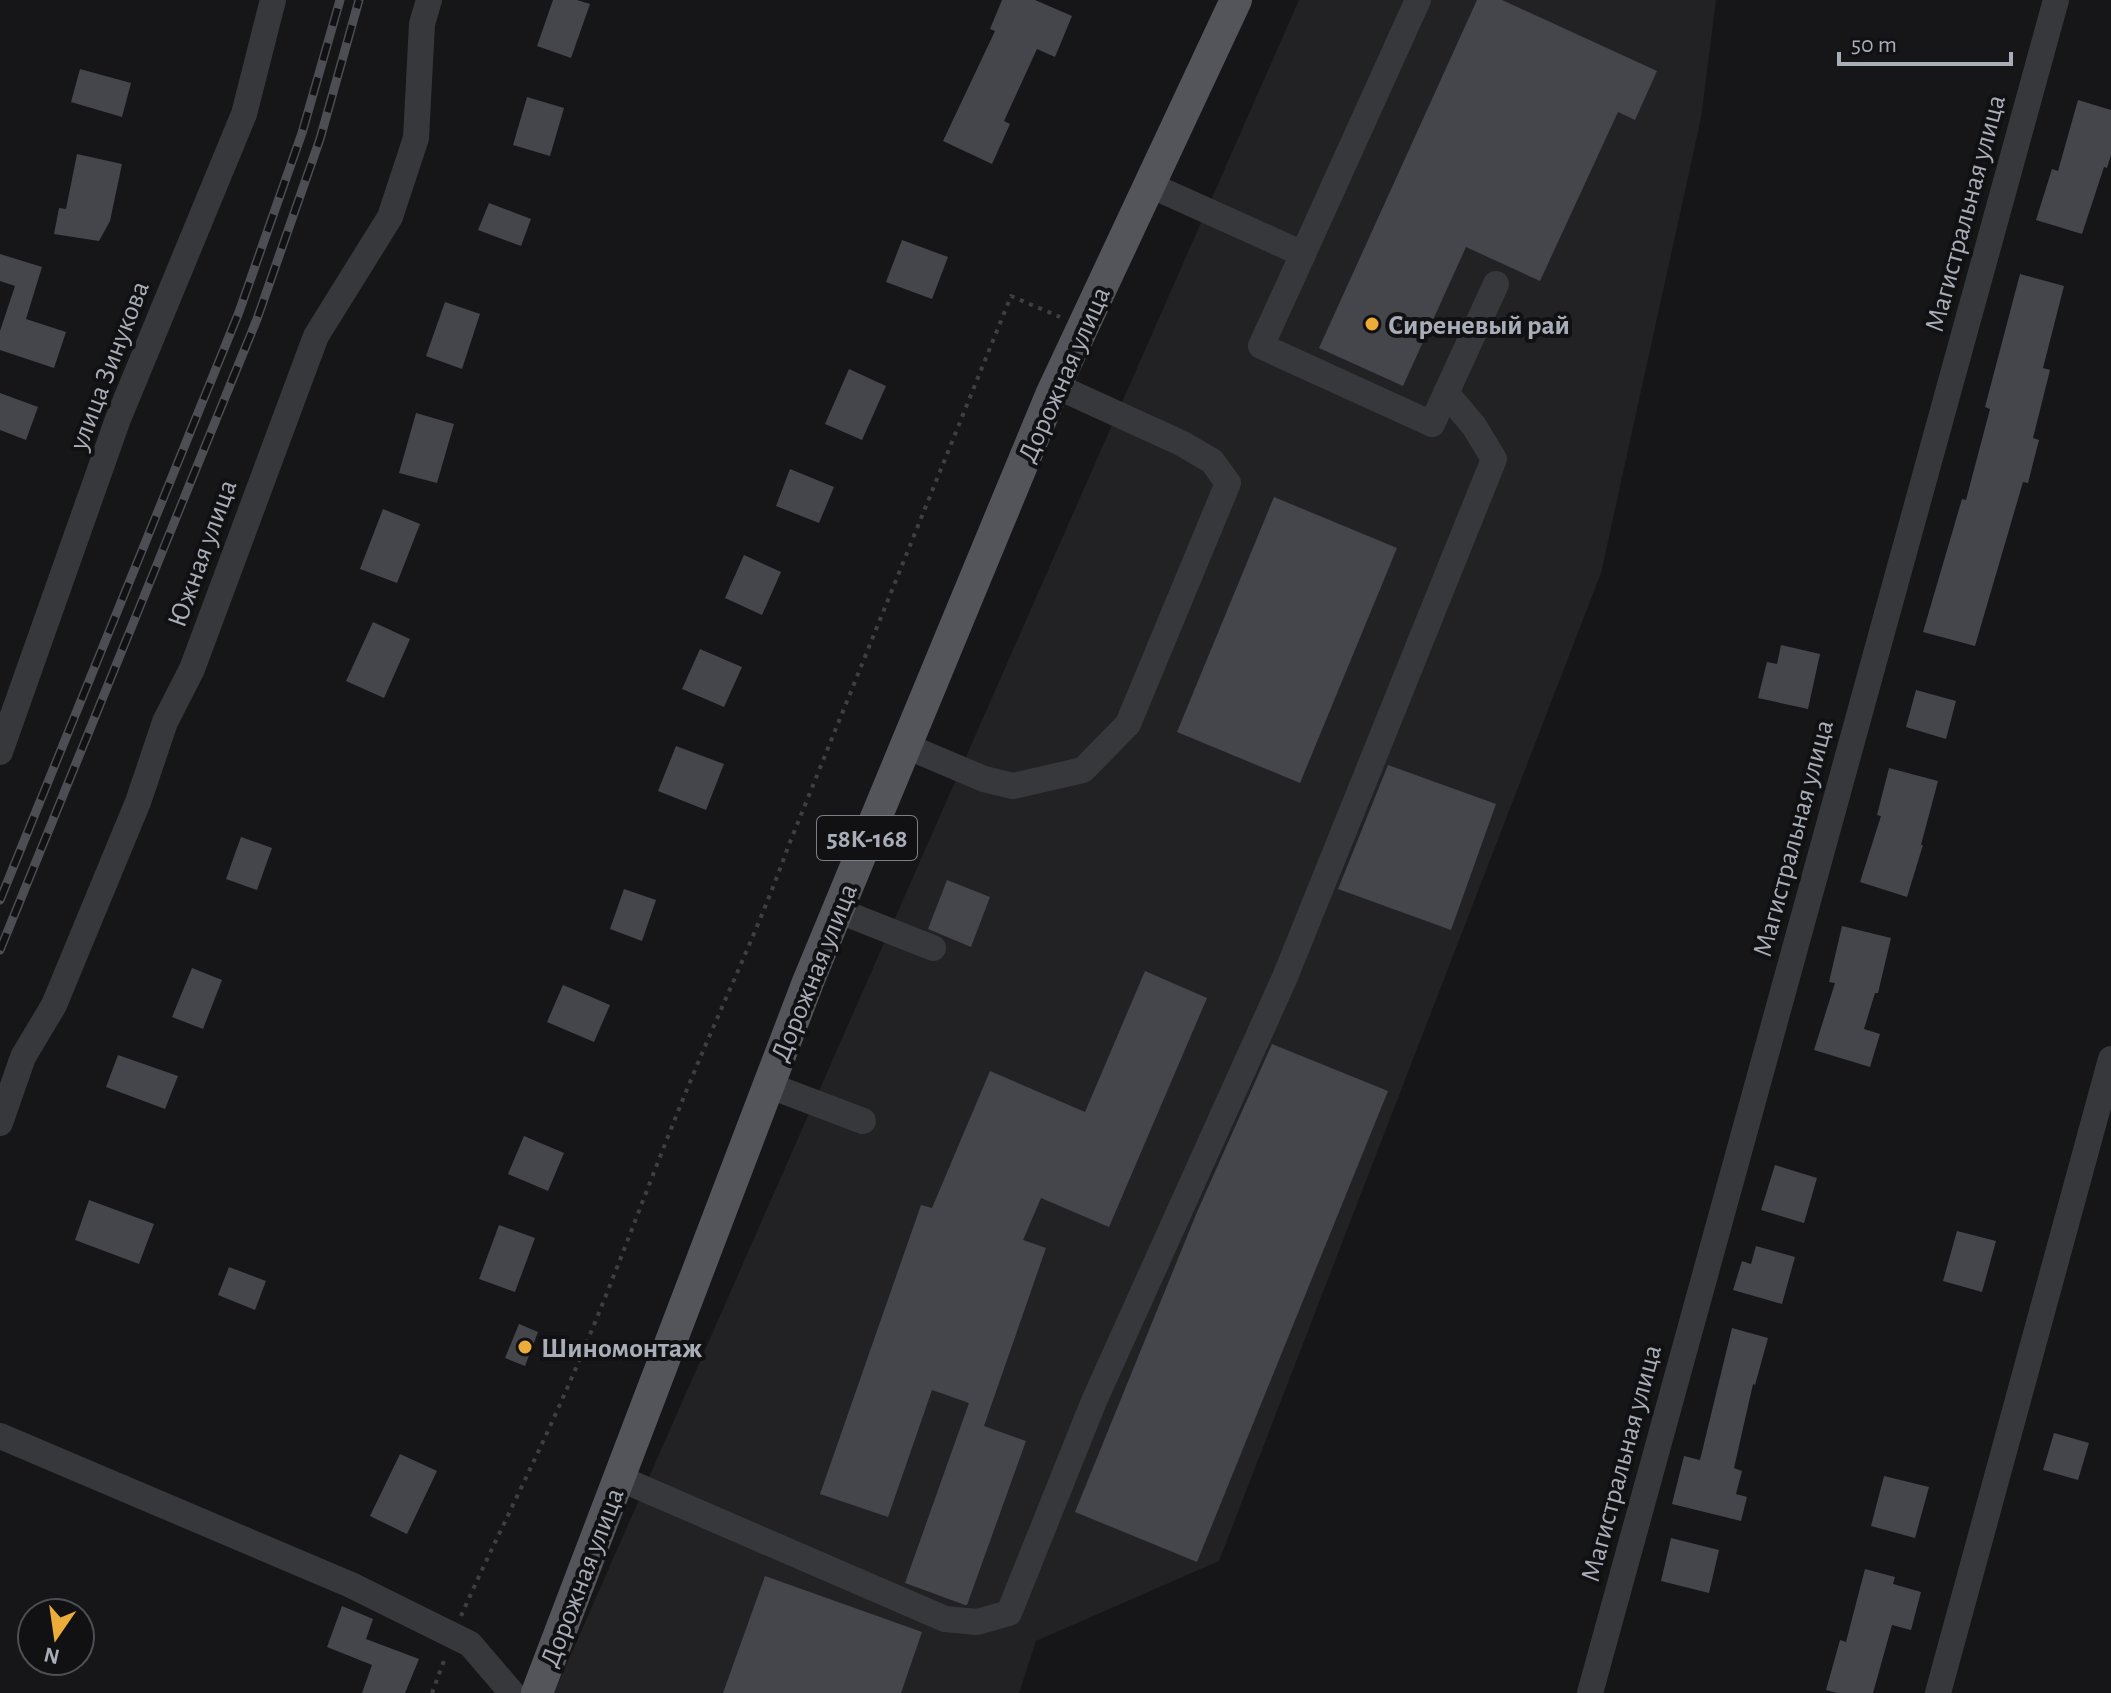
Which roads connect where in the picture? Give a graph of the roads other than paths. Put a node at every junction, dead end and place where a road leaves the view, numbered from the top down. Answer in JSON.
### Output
{"nodes":[{"id":1,"x":273,"y":0,"type":"edge"},
{"id":2,"x":429,"y":0,"type":"edge"},
{"id":3,"x":1236,"y":0,"type":"edge"},
{"id":4,"x":1418,"y":0,"type":"edge"},
{"id":5,"x":2056,"y":0,"type":"edge"},
{"id":6,"x":1150,"y":185,"type":"junction"},
{"id":7,"x":1303,"y":254,"type":"junction"},
{"id":8,"x":1496,"y":284,"type":"dead end"},
{"id":9,"x":1056,"y":386,"type":"junction"},
{"id":10,"x":1446,"y":393,"type":"junction"},
{"id":11,"x":906,"y":746,"type":"junction"},
{"id":12,"x":0,"y":752,"type":"edge"},
{"id":13,"x":837,"y":910,"type":"junction"},
{"id":14,"x":933,"y":948,"type":"dead end"},
{"id":15,"x":2111,"y":1059,"type":"edge"},
{"id":16,"x":768,"y":1085,"type":"junction"},
{"id":17,"x":863,"y":1121,"type":"dead end"},
{"id":18,"x":0,"y":1123,"type":"edge"},
{"id":19,"x":0,"y":1436,"type":"edge"},
{"id":20,"x":619,"y":1478,"type":"junction"},
{"id":21,"x":545,"y":1689,"type":"edge"},
{"id":22,"x":512,"y":1693,"type":"edge"},
{"id":23,"x":1590,"y":1693,"type":"edge"},
{"id":24,"x":1938,"y":1693,"type":"edge"}],
"edges":[{"from":1,"to":12,"type":"street","name":"улица Зинукова"},
{"from":2,"to":18,"type":"street","name":"Южная улица"},
{"from":3,"to":6,"type":"main road","name":"Дорожная улица","number":"58К-168"},
{"from":4,"to":7,"type":"street"},
{"from":5,"to":23,"type":"street","name":"Магистральная улица"},
{"from":6,"to":7,"type":"street"},
{"from":6,"to":9,"type":"main road","name":"Дорожная улица","number":"58К-168"},
{"from":7,"to":10,"type":"street"},
{"from":8,"to":10,"type":"street"},
{"from":9,"to":11,"type":"main road","name":"Дорожная улица","number":"58К-168"},
{"from":9,"to":11,"type":"street"},
{"from":10,"to":20,"type":"street"},
{"from":11,"to":13,"type":"main road","name":"Дорожная улица","number":"58К-168"},
{"from":13,"to":14,"type":"street"},
{"from":13,"to":16,"type":"main road","name":"Дорожная улица","number":"58К-168"},
{"from":15,"to":24,"type":"street"},
{"from":16,"to":17,"type":"street"},
{"from":16,"to":20,"type":"main road","name":"Дорожная улица","number":"58К-168"},
{"from":19,"to":22,"type":"street"},
{"from":20,"to":21,"type":"main road","name":"Дорожная улица","number":"58К-168"}]}
